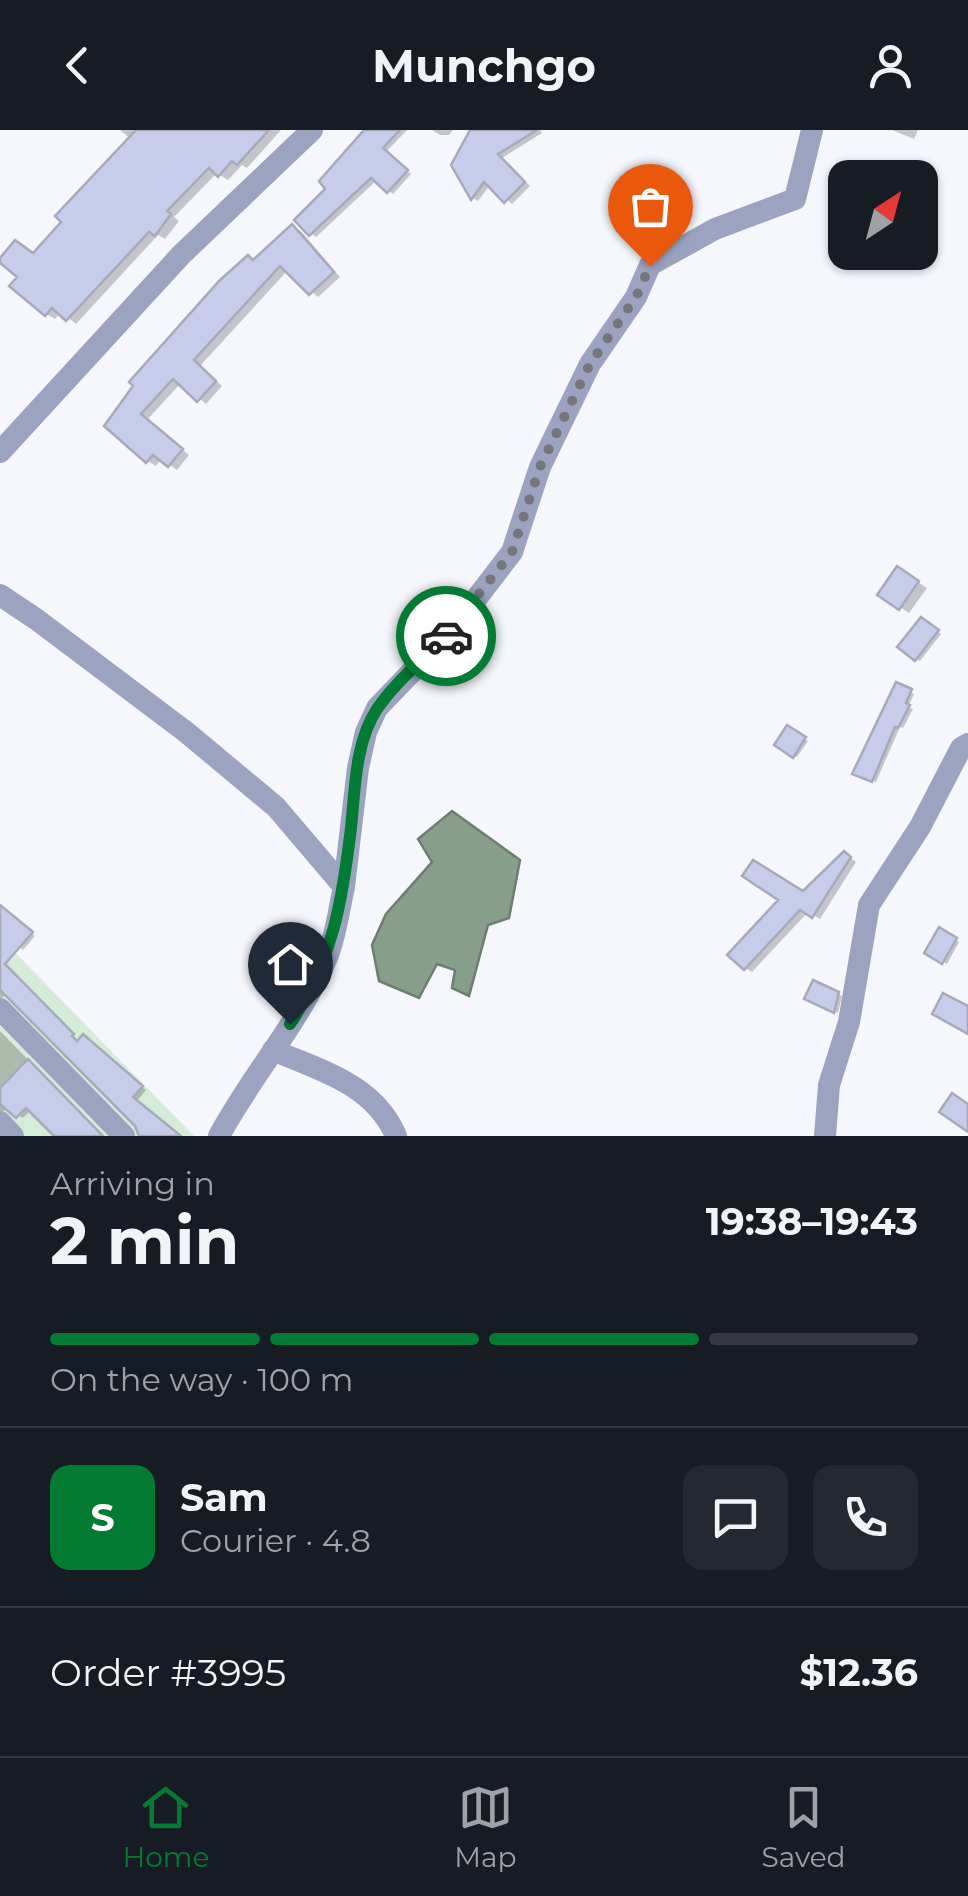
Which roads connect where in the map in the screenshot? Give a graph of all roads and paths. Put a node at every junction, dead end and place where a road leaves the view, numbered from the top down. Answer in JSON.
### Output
{"nodes":[{"id":1,"x":312,"y":130,"type":"edge"},
{"id":2,"x":812,"y":130,"type":"edge"},
{"id":3,"x":0,"y":452,"type":"edge"},
{"id":4,"x":0,"y":595,"type":"edge"},
{"id":5,"x":968,"y":744,"type":"edge"},
{"id":6,"x":344,"y":887,"type":"junction"},
{"id":7,"x":0,"y":1009,"type":"edge"},
{"id":8,"x":273,"y":1050,"type":"junction"},
{"id":9,"x":0,"y":1122,"type":"edge"},
{"id":10,"x":13,"y":1136,"type":"edge"},
{"id":11,"x":124,"y":1136,"type":"edge"},
{"id":12,"x":219,"y":1136,"type":"edge"},
{"id":13,"x":396,"y":1136,"type":"edge"},
{"id":14,"x":825,"y":1136,"type":"edge"}],
"edges":[{"from":1,"to":3,"type":"street"},
{"from":2,"to":6,"type":"street"},
{"from":4,"to":6,"type":"street"},
{"from":5,"to":14,"type":"street"},
{"from":6,"to":8,"type":"street"},
{"from":7,"to":11,"type":"street"},
{"from":8,"to":12,"type":"street"},
{"from":8,"to":13,"type":"street"},
{"from":9,"to":10,"type":"street"}]}
